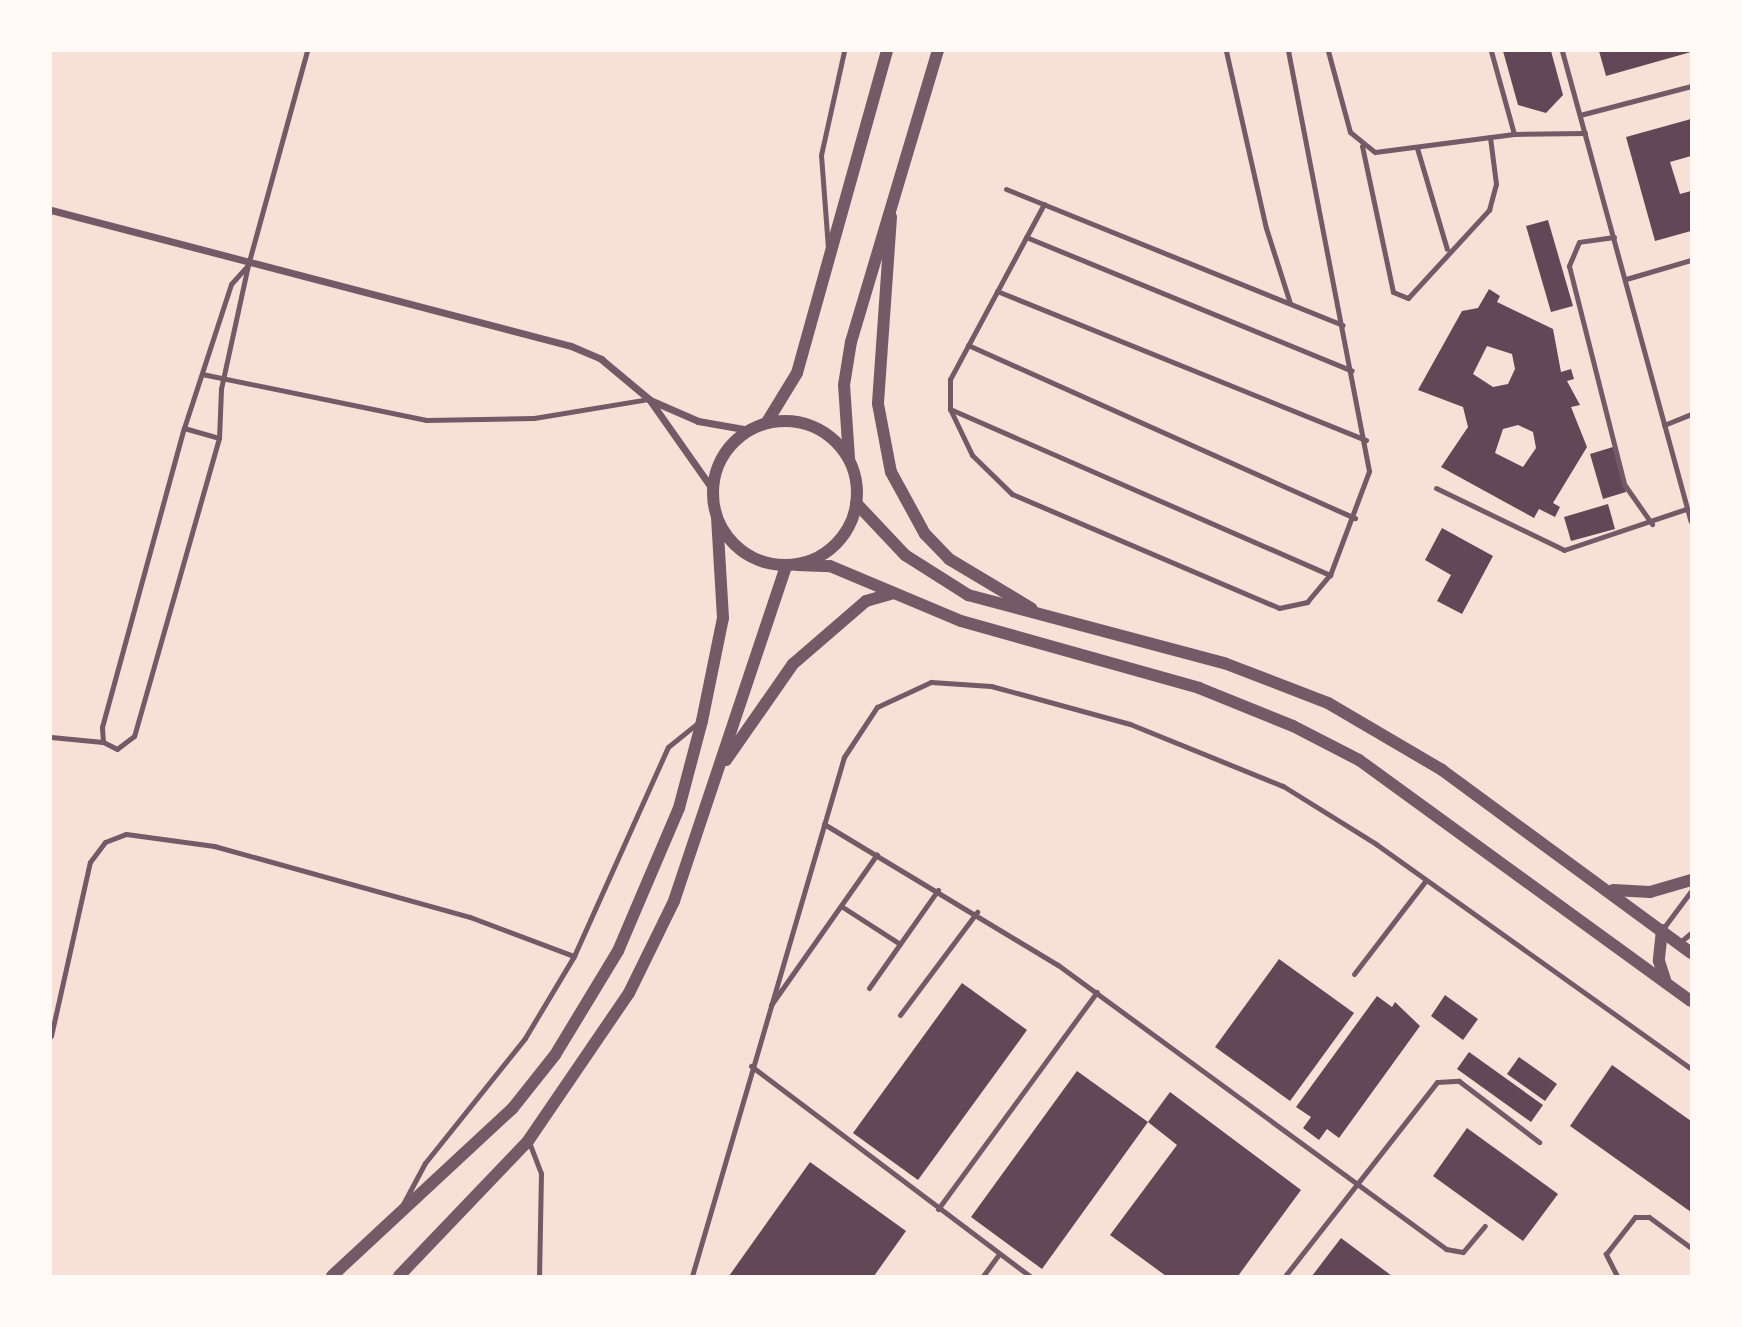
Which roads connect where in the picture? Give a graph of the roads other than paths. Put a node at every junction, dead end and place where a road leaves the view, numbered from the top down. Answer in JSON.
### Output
{"nodes":[{"id":1,"x":307,"y":51,"type":"edge"},
{"id":2,"x":844,"y":51,"type":"edge"},
{"id":3,"x":887,"y":51,"type":"edge"},
{"id":4,"x":1226,"y":51,"type":"edge"},
{"id":5,"x":1288,"y":51,"type":"edge"},
{"id":6,"x":1328,"y":51,"type":"edge"},
{"id":7,"x":1491,"y":51,"type":"edge"},
{"id":8,"x":1562,"y":51,"type":"edge"},
{"id":9,"x":938,"y":52,"type":"edge"},
{"id":10,"x":1691,"y":86,"type":"edge"},
{"id":11,"x":1580,"y":115,"type":"junction"},
{"id":12,"x":1585,"y":133,"type":"junction"},
{"id":13,"x":1514,"y":134,"type":"junction"},
{"id":14,"x":1490,"y":137,"type":"junction"},
{"id":15,"x":1362,"y":146,"type":"junction"},
{"id":16,"x":1417,"y":148,"type":"junction"},
{"id":17,"x":1006,"y":189,"type":"dead end"},
{"id":18,"x":1044,"y":204,"type":"junction"},
{"id":19,"x":51,"y":210,"type":"edge"},
{"id":20,"x":891,"y":217,"type":"junction"},
{"id":21,"x":1026,"y":237,"type":"junction"},
{"id":22,"x":1614,"y":237,"type":"junction"},
{"id":23,"x":1447,"y":249,"type":"junction"},
{"id":24,"x":828,"y":257,"type":"junction"},
{"id":25,"x":1691,"y":260,"type":"edge"},
{"id":26,"x":248,"y":265,"type":"junction"},
{"id":27,"x":1626,"y":279,"type":"junction"},
{"id":28,"x":997,"y":291,"type":"junction"},
{"id":29,"x":1290,"y":303,"type":"junction"},
{"id":30,"x":1343,"y":325,"type":"junction"},
{"id":31,"x":968,"y":345,"type":"junction"},
{"id":32,"x":1352,"y":372,"type":"junction"},
{"id":33,"x":202,"y":374,"type":"junction"},
{"id":34,"x":224,"y":379,"type":"junction"},
{"id":35,"x":649,"y":399,"type":"junction"},
{"id":36,"x":950,"y":409,"type":"junction"},
{"id":37,"x":1691,"y":414,"type":"edge"},
{"id":38,"x":767,"y":422,"type":"junction"},
{"id":39,"x":1664,"y":425,"type":"junction"},
{"id":40,"x":184,"y":428,"type":"junction"},
{"id":41,"x":749,"y":430,"type":"junction"},
{"id":42,"x":219,"y":438,"type":"junction"},
{"id":43,"x":1366,"y":440,"type":"junction"},
{"id":44,"x":849,"y":459,"type":"junction"},
{"id":45,"x":1436,"y":488,"type":"dead end"},
{"id":46,"x":713,"y":490,"type":"junction"},
{"id":47,"x":856,"y":503,"type":"junction"},
{"id":48,"x":1686,"y":509,"type":"junction"},
{"id":49,"x":717,"y":518,"type":"junction"},
{"id":50,"x":1355,"y":518,"type":"junction"},
{"id":51,"x":1691,"y":521,"type":"edge"},
{"id":52,"x":1652,"y":524,"type":"junction"},
{"id":53,"x":791,"y":565,"type":"junction"},
{"id":54,"x":1331,"y":575,"type":"junction"},
{"id":55,"x":895,"y":593,"type":"junction"},
{"id":56,"x":1046,"y":616,"type":"junction"},
{"id":57,"x":702,"y":720,"type":"junction"},
{"id":58,"x":51,"y":737,"type":"edge"},
{"id":59,"x":103,"y":742,"type":"junction"},
{"id":60,"x":709,"y":789,"type":"junction"},
{"id":61,"x":824,"y":824,"type":"junction"},
{"id":62,"x":877,"y":855,"type":"junction"},
{"id":63,"x":1426,"y":880,"type":"junction"},
{"id":64,"x":1691,"y":880,"type":"edge"},
{"id":65,"x":938,"y":890,"type":"junction"},
{"id":66,"x":1613,"y":890,"type":"junction"},
{"id":67,"x":1691,"y":891,"type":"edge"},
{"id":68,"x":841,"y":906,"type":"junction"},
{"id":69,"x":977,"y":912,"type":"junction"},
{"id":70,"x":1662,"y":930,"type":"junction"},
{"id":71,"x":1691,"y":933,"type":"edge"},
{"id":72,"x":1679,"y":943,"type":"junction"},
{"id":73,"x":900,"y":944,"type":"junction"},
{"id":74,"x":1658,"y":951,"type":"junction"},
{"id":75,"x":1629,"y":952,"type":"junction"},
{"id":76,"x":1691,"y":953,"type":"edge"},
{"id":77,"x":574,"y":956,"type":"junction"},
{"id":78,"x":1354,"y":974,"type":"dead end"},
{"id":79,"x":1665,"y":980,"type":"junction"},
{"id":80,"x":869,"y":988,"type":"dead end"},
{"id":81,"x":1097,"y":992,"type":"junction"},
{"id":82,"x":1691,"y":1001,"type":"edge"},
{"id":83,"x":767,"y":1011,"type":"junction"},
{"id":84,"x":900,"y":1015,"type":"dead end"},
{"id":85,"x":51,"y":1036,"type":"edge"},
{"id":86,"x":751,"y":1066,"type":"junction"},
{"id":87,"x":1691,"y":1069,"type":"edge"},
{"id":88,"x":528,"y":1141,"type":"junction"},
{"id":89,"x":1539,"y":1142,"type":"dead end"},
{"id":90,"x":1355,"y":1184,"type":"junction"},
{"id":91,"x":939,"y":1209,"type":"junction"},
{"id":92,"x":399,"y":1213,"type":"junction"},
{"id":93,"x":1485,"y":1226,"type":"dead end"},
{"id":94,"x":1691,"y":1238,"type":"edge"},
{"id":95,"x":1689,"y":1247,"type":"edge"},
{"id":96,"x":999,"y":1254,"type":"junction"},
{"id":97,"x":332,"y":1276,"type":"edge"},
{"id":98,"x":399,"y":1276,"type":"edge"},
{"id":99,"x":539,"y":1276,"type":"edge"},
{"id":100,"x":692,"y":1276,"type":"edge"},
{"id":101,"x":983,"y":1276,"type":"edge"},
{"id":102,"x":1030,"y":1276,"type":"edge"},
{"id":103,"x":1285,"y":1276,"type":"edge"},
{"id":104,"x":1616,"y":1276,"type":"edge"}],
"edges":[{"from":1,"to":26,"type":"lane"},
{"from":2,"to":24,"type":"lane"},
{"from":3,"to":24,"type":"street"},
{"from":4,"to":29,"type":"lane"},
{"from":5,"to":30,"type":"lane"},
{"from":6,"to":15,"type":"lane"},
{"from":7,"to":13,"type":"lane"},
{"from":8,"to":11,"type":"lane"},
{"from":9,"to":20,"type":"street"},
{"from":10,"to":11,"type":"lane"},
{"from":11,"to":12,"type":"lane"},
{"from":12,"to":13,"type":"lane"},
{"from":12,"to":22,"type":"lane"},
{"from":13,"to":14,"type":"lane"},
{"from":14,"to":16,"type":"lane"},
{"from":14,"to":23,"type":"lane"},
{"from":15,"to":16,"type":"lane"},
{"from":15,"to":23,"type":"lane"},
{"from":16,"to":23,"type":"lane"},
{"from":17,"to":18,"type":"lane"},
{"from":18,"to":21,"type":"lane"},
{"from":18,"to":29,"type":"lane"},
{"from":19,"to":26,"type":"street"},
{"from":20,"to":44,"type":"street"},
{"from":20,"to":56,"type":"street"},
{"from":21,"to":28,"type":"lane"},
{"from":21,"to":32,"type":"lane"},
{"from":22,"to":27,"type":"lane"},
{"from":22,"to":52,"type":"lane"},
{"from":24,"to":38,"type":"street"},
{"from":25,"to":27,"type":"lane"},
{"from":26,"to":33,"type":"lane"},
{"from":26,"to":34,"type":"lane"},
{"from":26,"to":35,"type":"street"},
{"from":27,"to":39,"type":"lane"},
{"from":28,"to":31,"type":"lane"},
{"from":28,"to":43,"type":"lane"},
{"from":29,"to":30,"type":"lane"},
{"from":30,"to":32,"type":"lane"},
{"from":31,"to":36,"type":"lane"},
{"from":31,"to":50,"type":"lane"},
{"from":32,"to":43,"type":"lane"},
{"from":33,"to":34,"type":"lane"},
{"from":33,"to":40,"type":"lane"},
{"from":34,"to":35,"type":"lane"},
{"from":34,"to":42,"type":"lane"},
{"from":35,"to":41,"type":"street"},
{"from":35,"to":46,"type":"street"},
{"from":36,"to":54,"type":"lane"},
{"from":36,"to":54,"type":"lane"},
{"from":37,"to":39,"type":"lane"},
{"from":38,"to":41,"type":"street"},
{"from":38,"to":44,"type":"street"},
{"from":39,"to":48,"type":"lane"},
{"from":40,"to":42,"type":"lane"},
{"from":40,"to":59,"type":"lane"},
{"from":41,"to":46,"type":"street"},
{"from":42,"to":59,"type":"lane"},
{"from":43,"to":50,"type":"lane"},
{"from":44,"to":47,"type":"street"},
{"from":45,"to":52,"type":"lane"},
{"from":46,"to":49,"type":"street"},
{"from":47,"to":53,"type":"street"},
{"from":47,"to":56,"type":"street"},
{"from":48,"to":51,"type":"lane"},
{"from":48,"to":52,"type":"lane"},
{"from":49,"to":53,"type":"street"},
{"from":49,"to":57,"type":"street"},
{"from":50,"to":54,"type":"lane"},
{"from":53,"to":55,"type":"street"},
{"from":53,"to":60,"type":"street"},
{"from":55,"to":60,"type":"street"},
{"from":55,"to":75,"type":"street"},
{"from":56,"to":66,"type":"street"},
{"from":57,"to":77,"type":"lane"},
{"from":57,"to":92,"type":"street"},
{"from":58,"to":59,"type":"lane"},
{"from":60,"to":88,"type":"street"},
{"from":61,"to":62,"type":"lane"},
{"from":61,"to":63,"type":"lane"},
{"from":61,"to":83,"type":"lane"},
{"from":62,"to":65,"type":"lane"},
{"from":62,"to":68,"type":"lane"},
{"from":63,"to":78,"type":"lane"},
{"from":63,"to":87,"type":"lane"},
{"from":64,"to":66,"type":"street"},
{"from":65,"to":69,"type":"lane"},
{"from":65,"to":73,"type":"lane"},
{"from":66,"to":70,"type":"street"},
{"from":67,"to":70,"type":"lane"},
{"from":68,"to":73,"type":"lane"},
{"from":68,"to":83,"type":"lane"},
{"from":69,"to":81,"type":"lane"},
{"from":69,"to":84,"type":"lane"},
{"from":70,"to":72,"type":"street"},
{"from":70,"to":74,"type":"street"},
{"from":71,"to":72,"type":"lane"},
{"from":72,"to":74,"type":"street"},
{"from":72,"to":76,"type":"street"},
{"from":73,"to":80,"type":"lane"},
{"from":74,"to":75,"type":"street"},
{"from":74,"to":79,"type":"street"},
{"from":75,"to":79,"type":"street"},
{"from":77,"to":85,"type":"lane"},
{"from":77,"to":92,"type":"lane"},
{"from":79,"to":82,"type":"street"},
{"from":81,"to":90,"type":"lane"},
{"from":81,"to":91,"type":"lane"},
{"from":83,"to":86,"type":"lane"},
{"from":86,"to":91,"type":"lane"},
{"from":86,"to":100,"type":"lane"},
{"from":88,"to":98,"type":"street"},
{"from":88,"to":99,"type":"lane"},
{"from":89,"to":90,"type":"lane"},
{"from":90,"to":93,"type":"lane"},
{"from":90,"to":103,"type":"lane"},
{"from":91,"to":96,"type":"lane"},
{"from":92,"to":97,"type":"street"},
{"from":94,"to":95,"type":"lane"},
{"from":95,"to":104,"type":"lane"},
{"from":96,"to":101,"type":"lane"},
{"from":96,"to":102,"type":"lane"}]}
